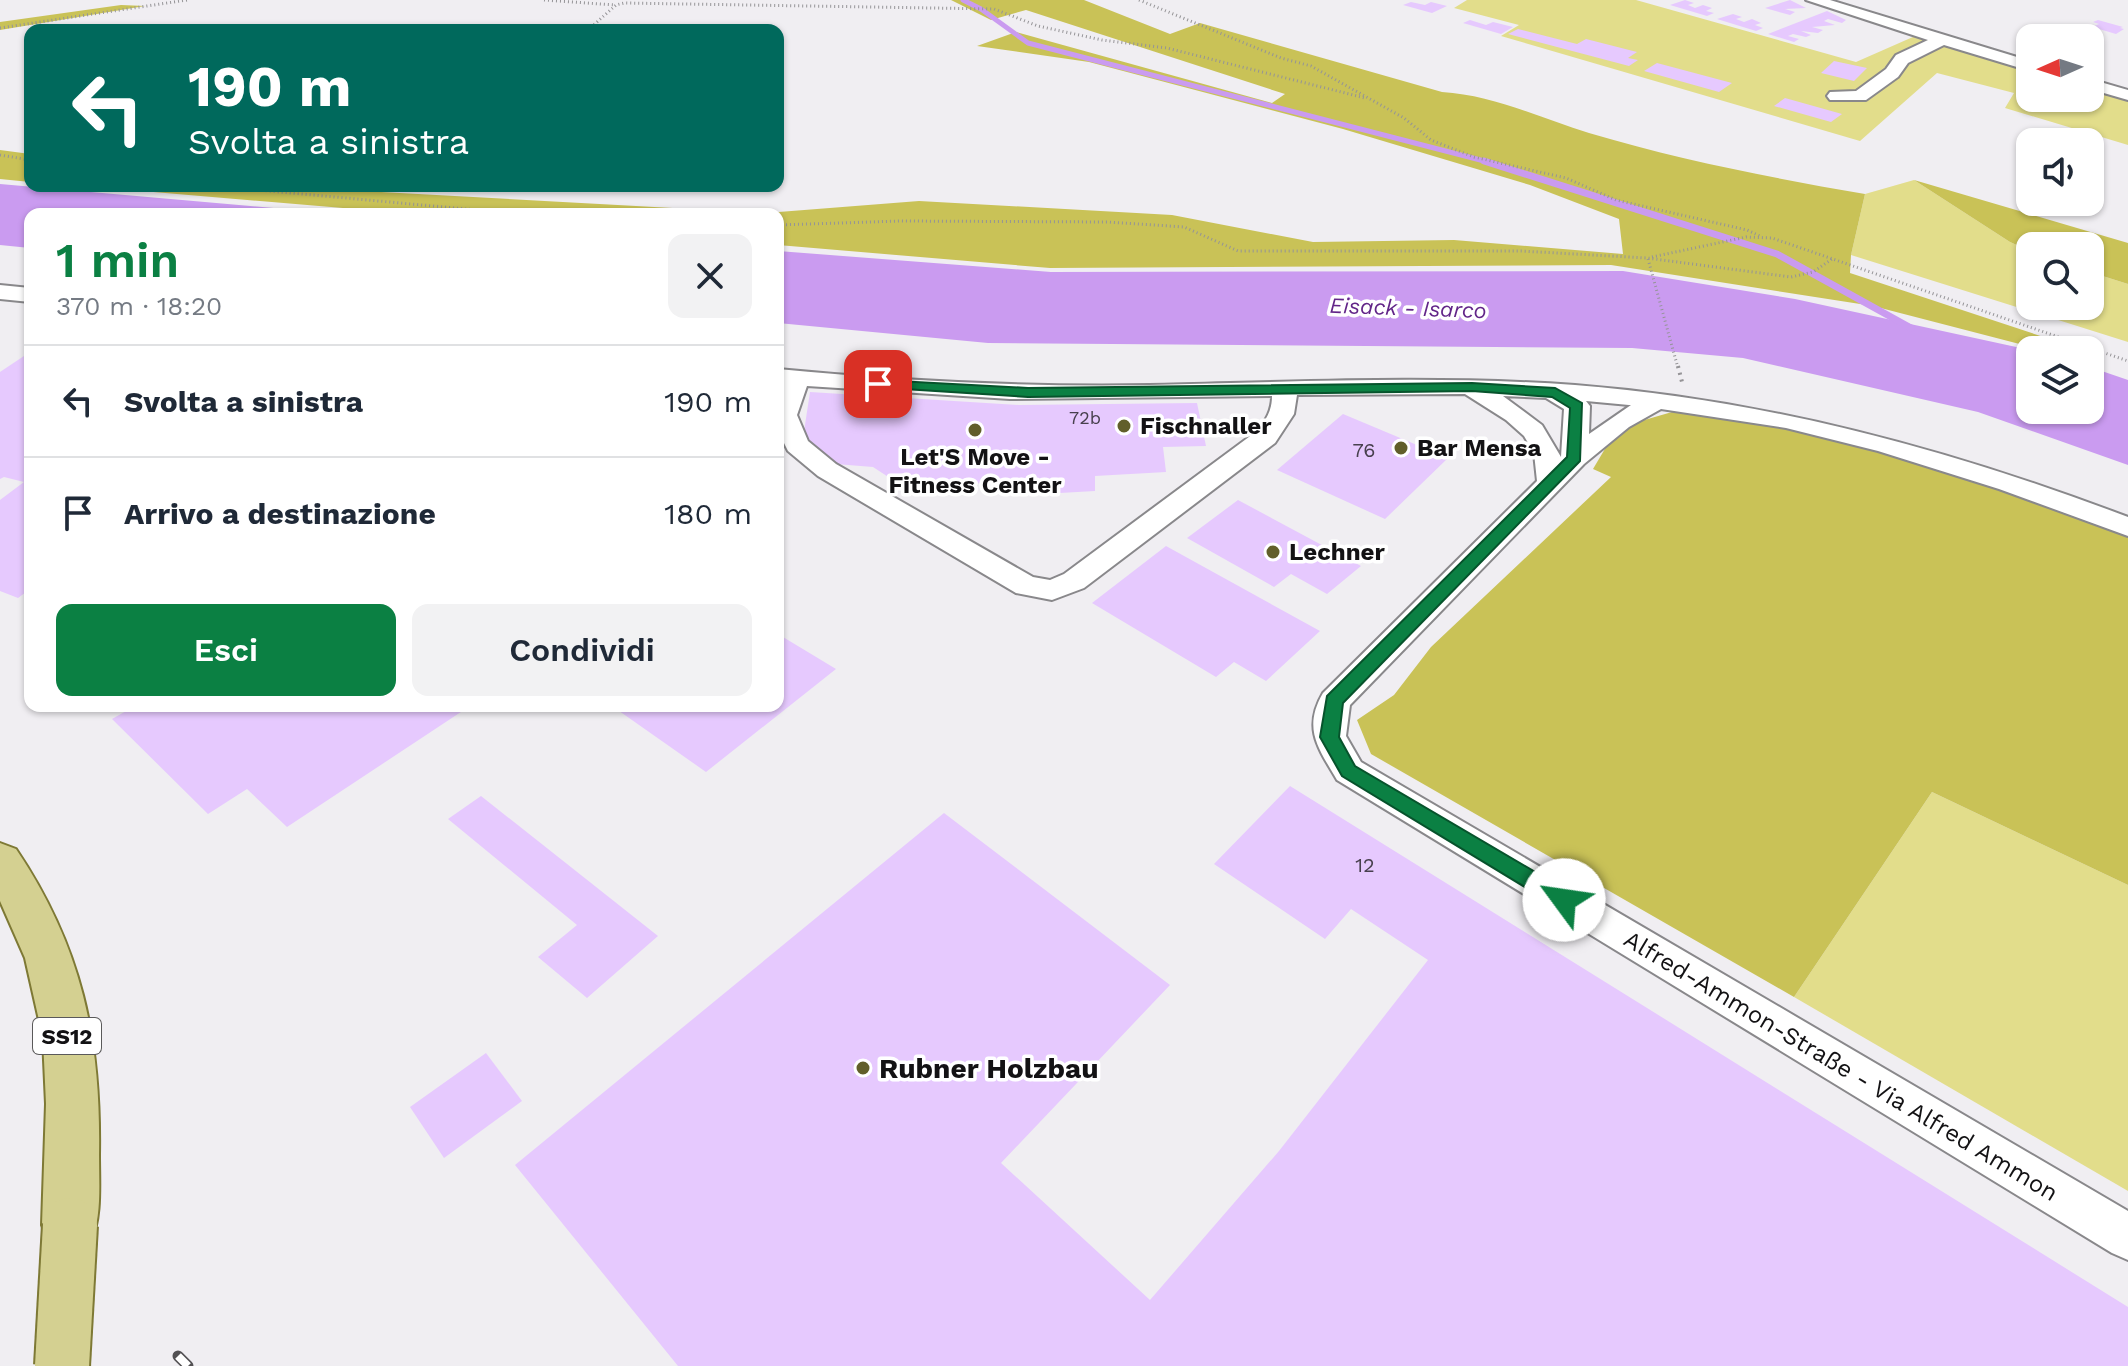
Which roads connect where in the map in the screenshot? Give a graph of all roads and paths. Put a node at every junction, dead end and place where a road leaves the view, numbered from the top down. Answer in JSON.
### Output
{"nodes":[{"id":1,"x":187,"y":0,"type":"edge"},
{"id":2,"x":544,"y":0,"type":"edge"},
{"id":3,"x":622,"y":0,"type":"edge"},
{"id":4,"x":1139,"y":0,"type":"edge"},
{"id":5,"x":1814,"y":0,"type":"edge"},
{"id":6,"x":616,"y":5,"type":"junction"},
{"id":7,"x":24,"y":24,"type":"edge"},
{"id":8,"x":27,"y":24,"type":"edge"},
{"id":9,"x":595,"y":24,"type":"edge"},
{"id":10,"x":0,"y":28,"type":"edge"},
{"id":11,"x":1943,"y":39,"type":"junction"},
{"id":12,"x":2016,"y":62,"type":"edge"},
{"id":13,"x":2104,"y":88,"type":"edge"},
{"id":14,"x":2128,"y":95,"type":"edge"},
{"id":15,"x":1836,"y":96,"type":"dead end"},
{"id":16,"x":1365,"y":98,"type":"junction"},
{"id":17,"x":0,"y":155,"type":"edge"},
{"id":18,"x":24,"y":159,"type":"edge"},
{"id":19,"x":280,"y":192,"type":"edge"},
{"id":20,"x":455,"y":208,"type":"edge"},
{"id":21,"x":784,"y":225,"type":"edge"},
{"id":22,"x":1760,"y":236,"type":"junction"},
{"id":23,"x":1647,"y":258,"type":"junction"},
{"id":24,"x":1832,"y":259,"type":"junction"},
{"id":25,"x":0,"y":292,"type":"edge"},
{"id":26,"x":24,"y":294,"type":"edge"},
{"id":27,"x":2128,"y":361,"type":"edge"},
{"id":28,"x":788,"y":377,"type":"edge"},
{"id":29,"x":1682,"y":382,"type":"dead end"},
{"id":30,"x":1472,"y":387,"type":"junction"},
{"id":31,"x":1283,"y":388,"type":"junction"},
{"id":32,"x":1555,"y":393,"type":"junction"},
{"id":33,"x":1655,"y":402,"type":"junction"},
{"id":34,"x":1557,"y":463,"type":"junction"},
{"id":35,"x":2128,"y":527,"type":"edge"},
{"id":36,"x":0,"y":862,"type":"edge"},
{"id":37,"x":2128,"y":1237,"type":"edge"},
{"id":38,"x":62,"y":1366,"type":"edge"}],
"edges":[{"from":1,"to":8,"type":"path"},
{"from":2,"to":6,"type":"path"},
{"from":3,"to":6,"type":"path"},
{"from":4,"to":16,"type":"path"},
{"from":5,"to":11,"type":"street"},
{"from":6,"to":9,"type":"path"},
{"from":6,"to":16,"type":"path"},
{"from":7,"to":10,"type":"path"},
{"from":11,"to":12,"type":"street"},
{"from":11,"to":15,"type":"street"},
{"from":13,"to":14,"type":"street"},
{"from":16,"to":22,"type":"path"},
{"from":17,"to":18,"type":"path"},
{"from":19,"to":20,"type":"path"},
{"from":21,"to":23,"type":"path"},
{"from":22,"to":23,"type":"path"},
{"from":22,"to":24,"type":"path"},
{"from":23,"to":24,"type":"path"},
{"from":23,"to":29,"type":"path"},
{"from":24,"to":27,"type":"path"},
{"from":25,"to":26,"type":"street"},
{"from":28,"to":31,"type":"street"},
{"from":28,"to":31,"type":"street"},
{"from":30,"to":31,"type":"street"},
{"from":30,"to":32,"type":"street"},
{"from":30,"to":34,"type":"street"},
{"from":32,"to":33,"type":"street"},
{"from":32,"to":34,"type":"street"},
{"from":33,"to":34,"type":"street","name":"Alfred-Ammon-Straße - Via Alfred Ammon"},
{"from":33,"to":35,"type":"street"},
{"from":34,"to":37,"type":"street","name":"Alfred-Ammon-Straße - Via Alfred Ammon"},
{"from":36,"to":38,"type":"main road","number":"SS12","bridge":true}]}
